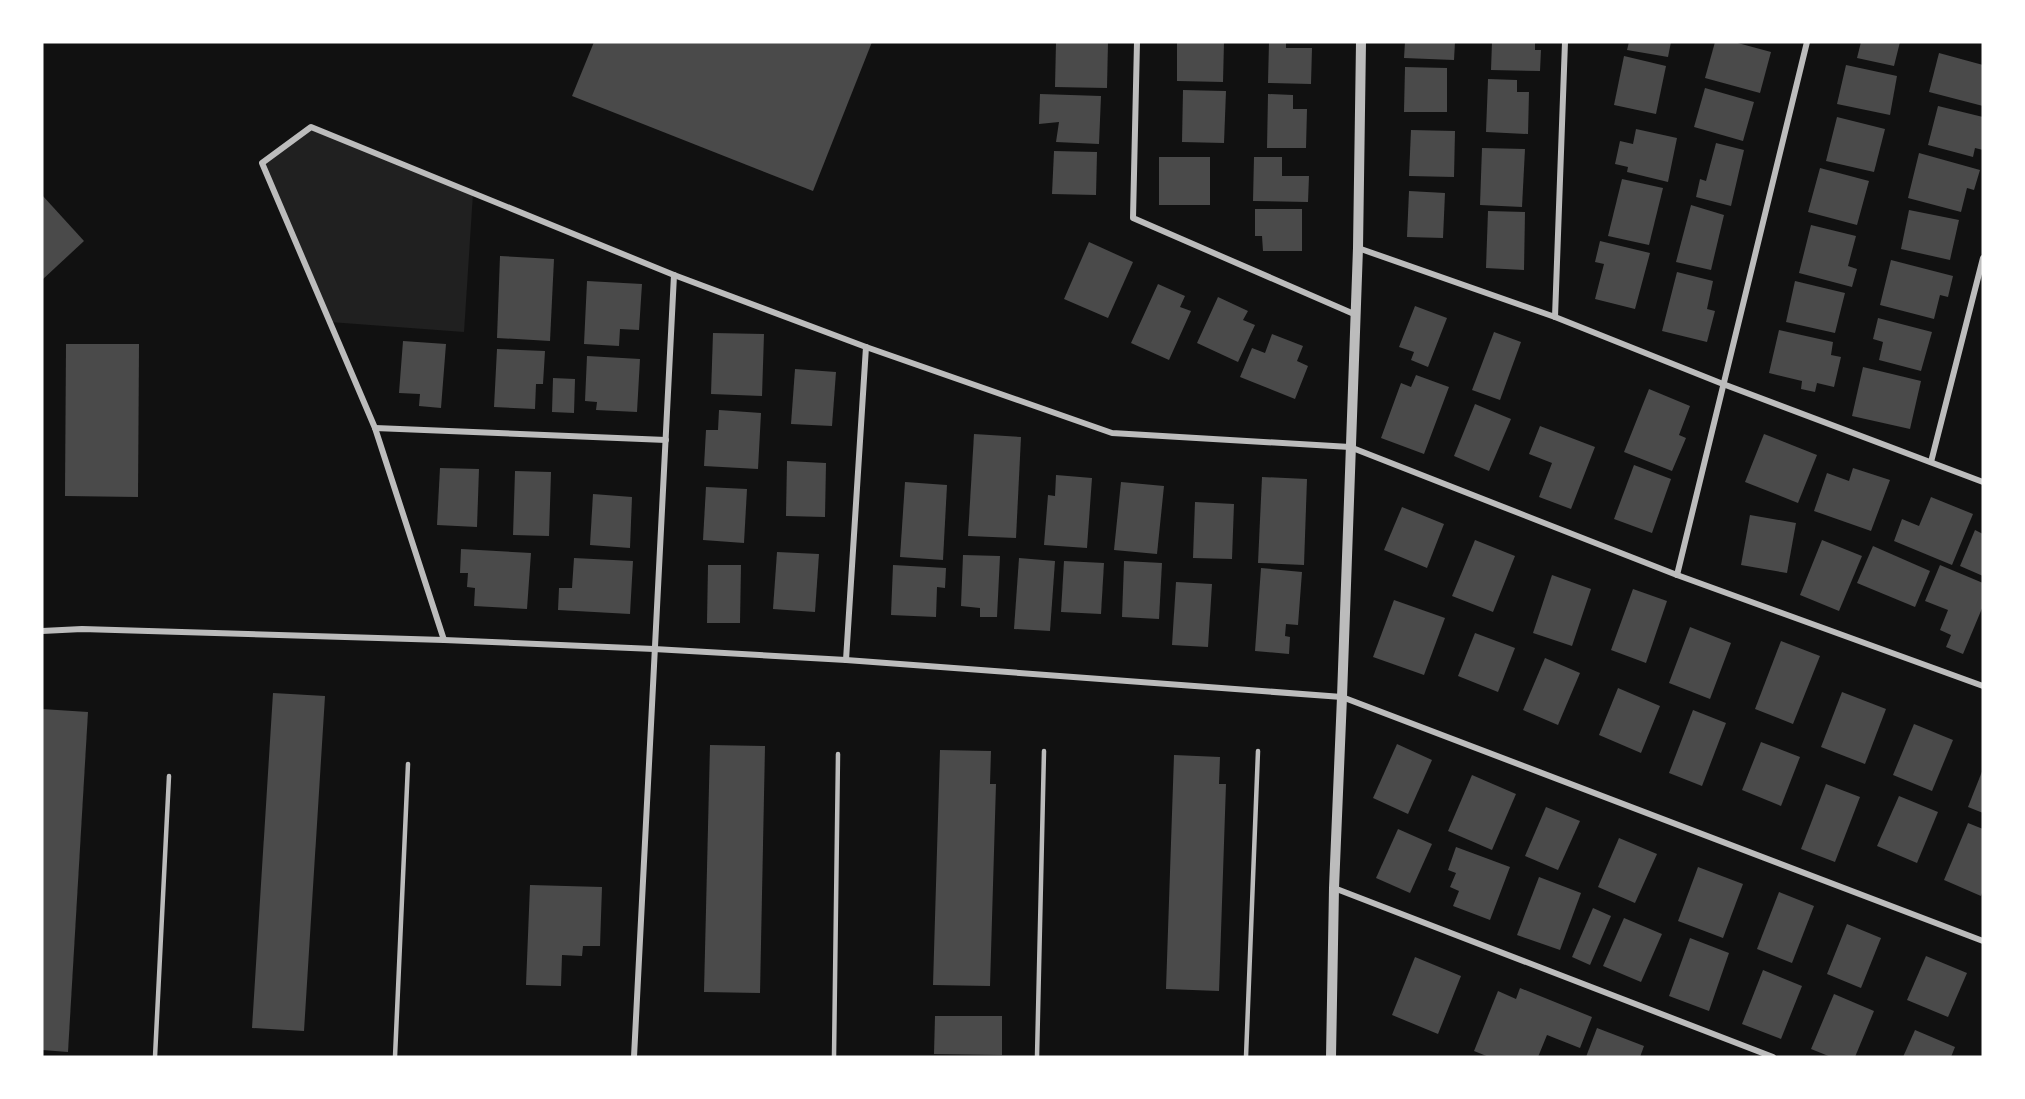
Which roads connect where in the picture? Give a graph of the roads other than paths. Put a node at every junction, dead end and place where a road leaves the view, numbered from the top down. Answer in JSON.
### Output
{"nodes":[{"id":1,"x":1137,"y":42,"type":"edge"},
{"id":2,"x":1361,"y":42,"type":"edge"},
{"id":3,"x":1565,"y":42,"type":"edge"},
{"id":4,"x":1808,"y":42,"type":"edge"},
{"id":5,"x":1358,"y":248,"type":"junction"},
{"id":6,"x":1983,"y":258,"type":"edge"},
{"id":7,"x":674,"y":275,"type":"junction"},
{"id":8,"x":1354,"y":314,"type":"junction"},
{"id":9,"x":1555,"y":317,"type":"junction"},
{"id":10,"x":866,"y":347,"type":"junction"},
{"id":11,"x":1723,"y":384,"type":"junction"},
{"id":12,"x":375,"y":428,"type":"junction"},
{"id":13,"x":666,"y":440,"type":"junction"},
{"id":14,"x":1350,"y":447,"type":"junction"},
{"id":15,"x":1931,"y":462,"type":"junction"},
{"id":16,"x":1983,"y":482,"type":"edge"},
{"id":17,"x":1677,"y":575,"type":"junction"},
{"id":18,"x":42,"y":631,"type":"edge"},
{"id":19,"x":444,"y":640,"type":"junction"},
{"id":20,"x":654,"y":649,"type":"junction"},
{"id":21,"x":846,"y":660,"type":"junction"},
{"id":22,"x":1983,"y":686,"type":"edge"},
{"id":23,"x":1342,"y":697,"type":"junction"},
{"id":24,"x":1044,"y":751,"type":"dead end"},
{"id":25,"x":1258,"y":751,"type":"dead end"},
{"id":26,"x":838,"y":754,"type":"dead end"},
{"id":27,"x":408,"y":764,"type":"dead end"},
{"id":28,"x":169,"y":776,"type":"dead end"},
{"id":29,"x":1334,"y":888,"type":"junction"},
{"id":30,"x":1983,"y":941,"type":"edge"},
{"id":31,"x":155,"y":1057,"type":"edge"},
{"id":32,"x":395,"y":1057,"type":"edge"},
{"id":33,"x":634,"y":1057,"type":"edge"},
{"id":34,"x":834,"y":1057,"type":"edge"},
{"id":35,"x":1038,"y":1057,"type":"edge"},
{"id":36,"x":1246,"y":1057,"type":"edge"},
{"id":37,"x":1331,"y":1057,"type":"edge"},
{"id":38,"x":1773,"y":1057,"type":"edge"}],
"edges":[{"from":1,"to":8,"type":"street"},
{"from":2,"to":5,"type":"street"},
{"from":3,"to":9,"type":"street"},
{"from":4,"to":11,"type":"street"},
{"from":5,"to":8,"type":"street"},
{"from":5,"to":9,"type":"street"},
{"from":6,"to":15,"type":"street"},
{"from":7,"to":10,"type":"street"},
{"from":7,"to":12,"type":"street"},
{"from":7,"to":13,"type":"street"},
{"from":8,"to":14,"type":"street"},
{"from":9,"to":11,"type":"street"},
{"from":10,"to":14,"type":"street"},
{"from":10,"to":21,"type":"street"},
{"from":11,"to":15,"type":"street"},
{"from":11,"to":17,"type":"street"},
{"from":12,"to":13,"type":"street"},
{"from":12,"to":19,"type":"street"},
{"from":13,"to":20,"type":"street"},
{"from":14,"to":17,"type":"street"},
{"from":14,"to":23,"type":"street"},
{"from":15,"to":16,"type":"street"},
{"from":17,"to":22,"type":"street"},
{"from":18,"to":19,"type":"street"},
{"from":19,"to":20,"type":"street"},
{"from":20,"to":21,"type":"street"},
{"from":20,"to":33,"type":"street"},
{"from":21,"to":23,"type":"street"},
{"from":23,"to":29,"type":"street"},
{"from":23,"to":30,"type":"street"},
{"from":24,"to":35,"type":"lane"},
{"from":25,"to":36,"type":"lane"},
{"from":26,"to":34,"type":"lane"},
{"from":27,"to":32,"type":"lane"},
{"from":28,"to":31,"type":"lane"},
{"from":29,"to":37,"type":"street"},
{"from":29,"to":38,"type":"street"}]}
